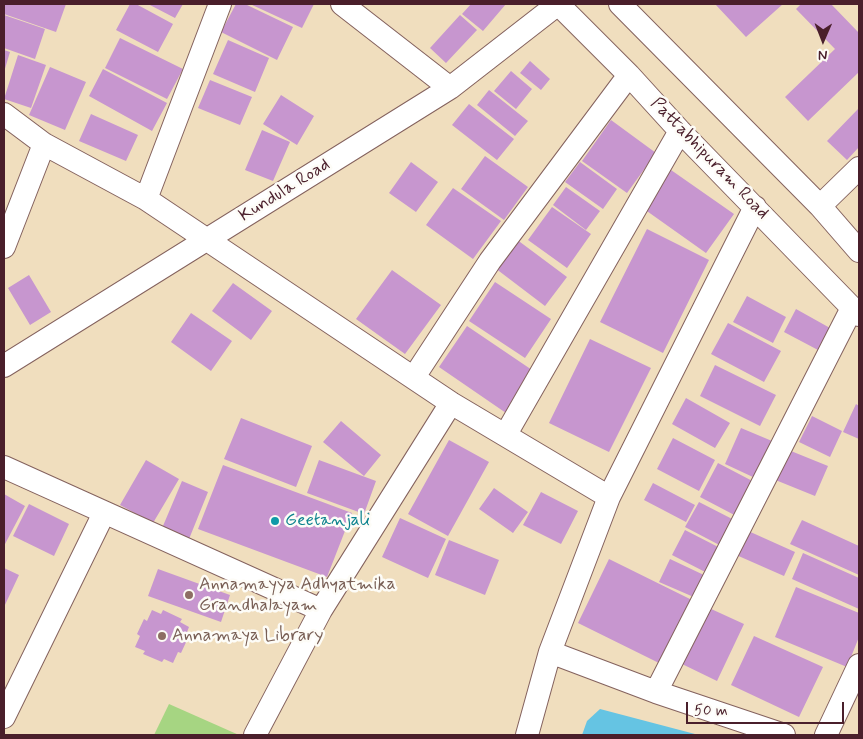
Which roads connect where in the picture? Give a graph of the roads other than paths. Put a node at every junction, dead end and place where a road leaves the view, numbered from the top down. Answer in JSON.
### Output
{"nodes":[{"id":1,"x":220,"y":4,"type":"edge"},
{"id":2,"x":342,"y":4,"type":"edge"},
{"id":3,"x":558,"y":4,"type":"edge"},
{"id":4,"x":620,"y":4,"type":"edge"},
{"id":5,"x":629,"y":75,"type":"junction"},
{"id":6,"x":450,"y":88,"type":"junction"},
{"id":7,"x":4,"y":114,"type":"edge"},
{"id":8,"x":680,"y":131,"type":"junction"},
{"id":9,"x":44,"y":144,"type":"junction"},
{"id":10,"x":859,"y":168,"type":"edge"},
{"id":11,"x":146,"y":199,"type":"junction"},
{"id":12,"x":820,"y":206,"type":"junction"},
{"id":13,"x":755,"y":207,"type":"junction"},
{"id":14,"x":208,"y":239,"type":"junction"},
{"id":15,"x":4,"y":248,"type":"edge"},
{"id":16,"x":859,"y":251,"type":"edge"},
{"id":17,"x":856,"y":312,"type":"edge"},
{"id":18,"x":4,"y":366,"type":"edge"},
{"id":19,"x":414,"y":377,"type":"junction"},
{"id":20,"x":451,"y":403,"type":"junction"},
{"id":21,"x":506,"y":434,"type":"junction"},
{"id":22,"x":4,"y":467,"type":"edge"},
{"id":23,"x":609,"y":497,"type":"junction"},
{"id":24,"x":104,"y":513,"type":"junction"},
{"id":25,"x":321,"y":610,"type":"junction"},
{"id":26,"x":550,"y":652,"type":"junction"},
{"id":27,"x":859,"y":665,"type":"edge"},
{"id":28,"x":656,"y":692,"type":"junction"},
{"id":29,"x":4,"y":717,"type":"edge"},
{"id":30,"x":255,"y":735,"type":"edge"},
{"id":31,"x":527,"y":735,"type":"edge"},
{"id":32,"x":784,"y":735,"type":"edge"},
{"id":33,"x":826,"y":735,"type":"edge"}],
"edges":[{"from":1,"to":11,"type":"street"},
{"from":2,"to":6,"type":"street"},
{"from":3,"to":5,"type":"street","name":"Pattabhipuram Road"},
{"from":3,"to":6,"type":"street","name":"Kundula Road"},
{"from":4,"to":12,"type":"street"},
{"from":5,"to":8,"type":"street","name":"Pattabhipuram Road"},
{"from":5,"to":19,"type":"street"},
{"from":6,"to":14,"type":"street","name":"Kundula Road"},
{"from":7,"to":9,"type":"street"},
{"from":8,"to":13,"type":"street","name":"Pattabhipuram Road"},
{"from":8,"to":21,"type":"street"},
{"from":9,"to":11,"type":"street"},
{"from":9,"to":15,"type":"street"},
{"from":10,"to":12,"type":"street"},
{"from":11,"to":14,"type":"street"},
{"from":12,"to":16,"type":"street"},
{"from":13,"to":17,"type":"street","name":"Pattabhipuram Road"},
{"from":13,"to":23,"type":"street"},
{"from":14,"to":18,"type":"street","name":"Kundula Road"},
{"from":14,"to":19,"type":"street"},
{"from":17,"to":28,"type":"street"},
{"from":19,"to":20,"type":"street"},
{"from":20,"to":21,"type":"street"},
{"from":20,"to":25,"type":"street"},
{"from":21,"to":23,"type":"street"},
{"from":22,"to":24,"type":"street"},
{"from":23,"to":26,"type":"street"},
{"from":24,"to":25,"type":"street"},
{"from":24,"to":29,"type":"street"},
{"from":25,"to":30,"type":"street"},
{"from":26,"to":28,"type":"street"},
{"from":26,"to":31,"type":"street"},
{"from":27,"to":33,"type":"street"},
{"from":28,"to":32,"type":"street"}]}
